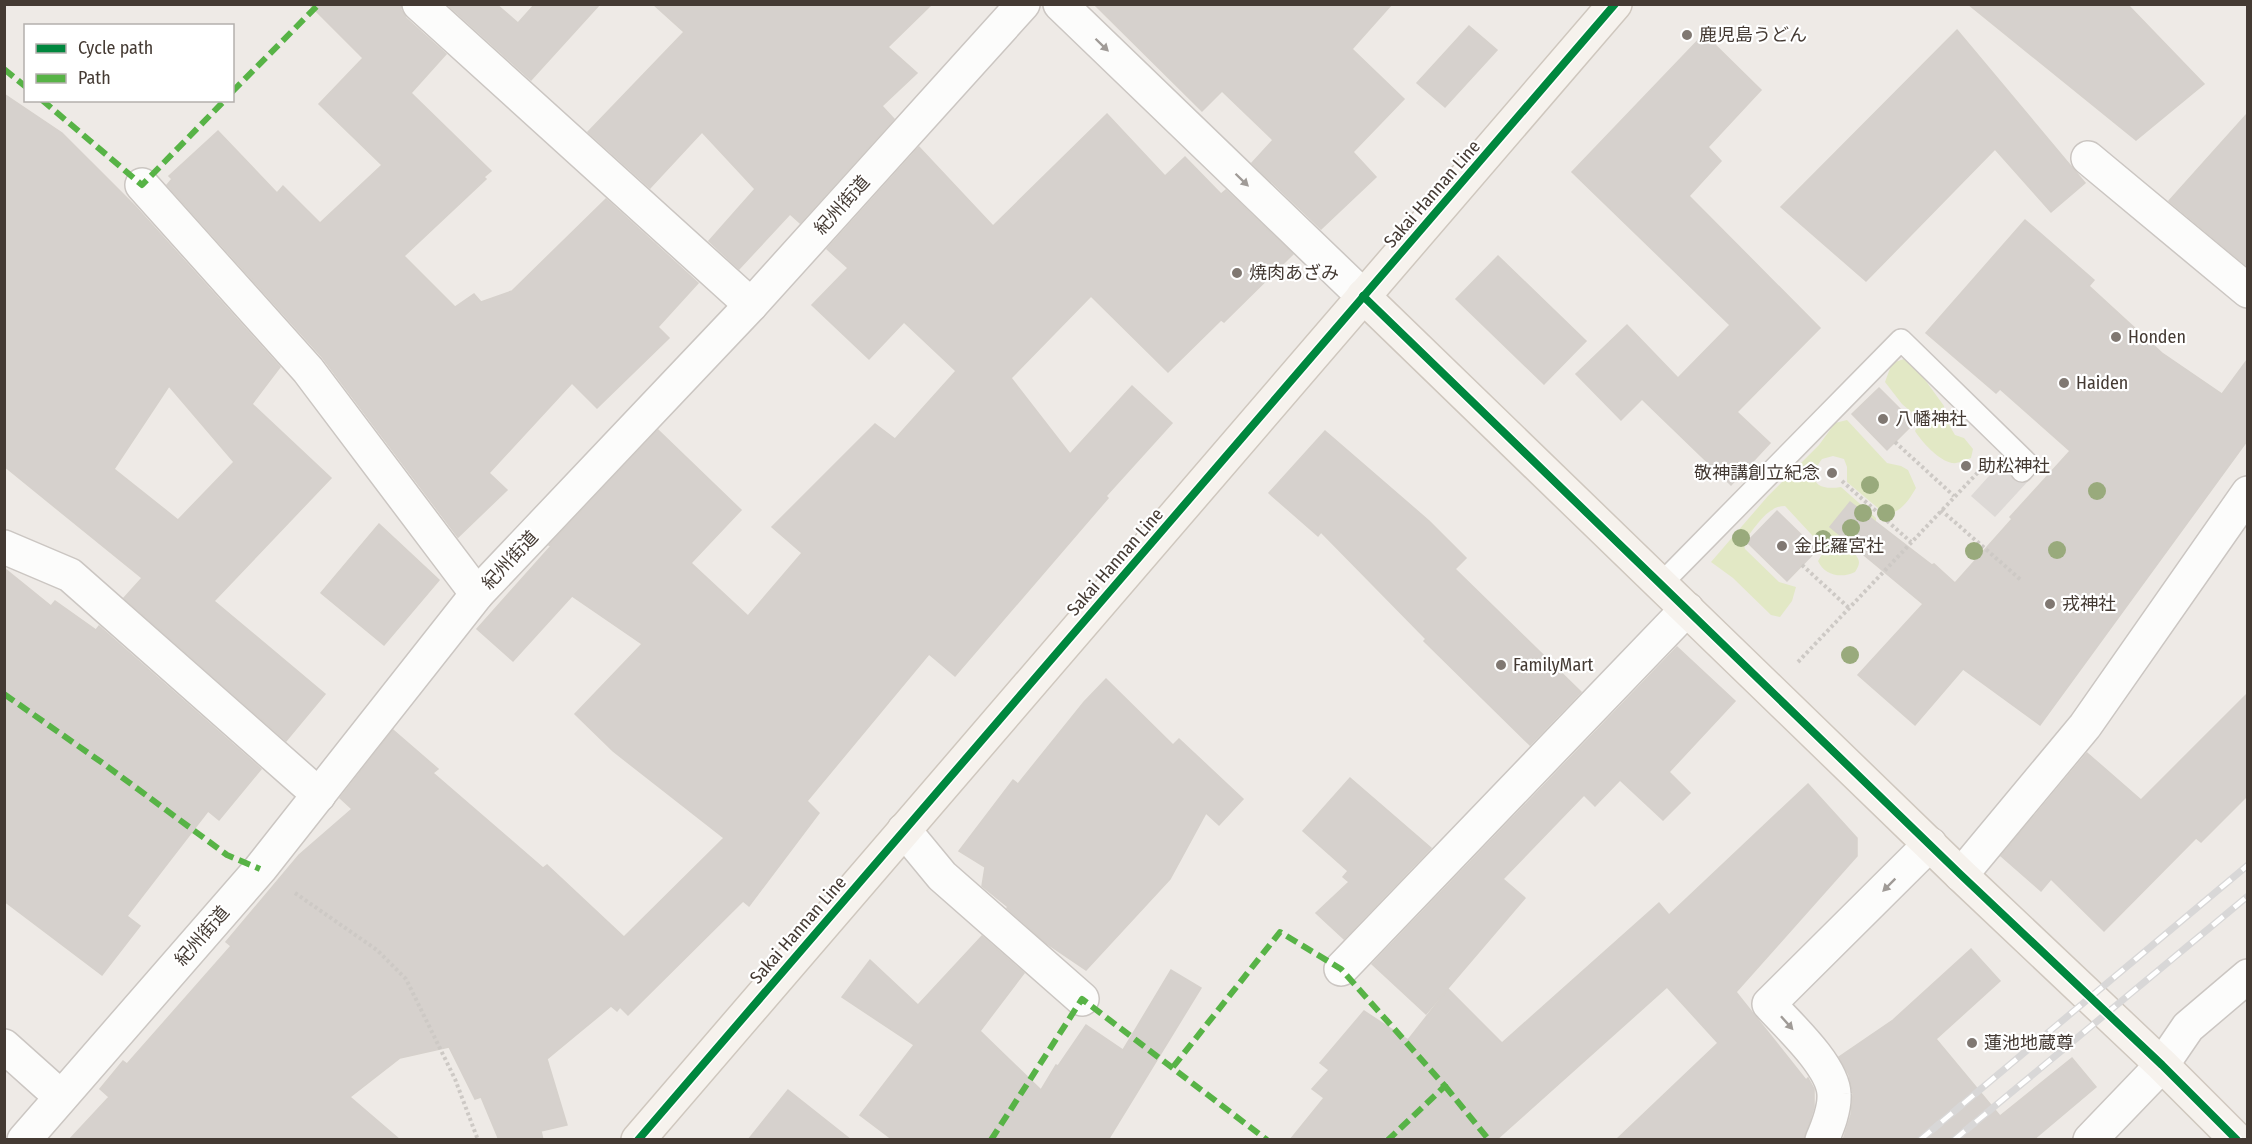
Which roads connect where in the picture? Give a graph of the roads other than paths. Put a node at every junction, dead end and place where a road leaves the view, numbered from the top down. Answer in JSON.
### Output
{"nodes":[{"id":1,"x":419,"y":4,"type":"edge"},
{"id":2,"x":1023,"y":4,"type":"edge"},
{"id":3,"x":1060,"y":4,"type":"edge"},
{"id":4,"x":1615,"y":4,"type":"edge"},
{"id":5,"x":2088,"y":158,"type":"dead end"},
{"id":6,"x":142,"y":185,"type":"dead end"},
{"id":7,"x":2247,"y":291,"type":"edge"},
{"id":8,"x":1363,"y":296,"type":"junction"},
{"id":9,"x":752,"y":305,"type":"junction"},
{"id":10,"x":2022,"y":471,"type":"dead end"},
{"id":11,"x":2247,"y":493,"type":"edge"},
{"id":12,"x":4,"y":547,"type":"edge"},
{"id":13,"x":1661,"y":584,"type":"junction"},
{"id":14,"x":477,"y":594,"type":"junction"},
{"id":15,"x":1687,"y":609,"type":"junction"},
{"id":16,"x":319,"y":795,"type":"junction"},
{"id":17,"x":904,"y":830,"type":"junction"},
{"id":18,"x":1930,"y":844,"type":"junction"},
{"id":19,"x":1962,"y":875,"type":"junction"},
{"id":20,"x":1341,"y":969,"type":"dead end"},
{"id":21,"x":2247,"y":976,"type":"edge"},
{"id":22,"x":1082,"y":999,"type":"dead end"},
{"id":23,"x":4,"y":1046,"type":"edge"},
{"id":24,"x":2162,"y":1065,"type":"junction"},
{"id":25,"x":61,"y":1097,"type":"junction"},
{"id":26,"x":24,"y":1140,"type":"edge"},
{"id":27,"x":638,"y":1140,"type":"edge"},
{"id":28,"x":1822,"y":1140,"type":"edge"},
{"id":29,"x":2090,"y":1140,"type":"edge"},
{"id":30,"x":2237,"y":1140,"type":"edge"}],
"edges":[{"from":1,"to":9,"type":"street"},
{"from":2,"to":9,"type":"street","name":"紀州街道"},
{"from":3,"to":8,"type":"street","one_way":true},
{"from":4,"to":8,"type":"main road","name":"Sakai Hannan Line"},
{"from":5,"to":7,"type":"street"},
{"from":6,"to":14,"type":"street"},
{"from":8,"to":13,"type":"main road"},
{"from":8,"to":17,"type":"main road","name":"Sakai Hannan Line"},
{"from":9,"to":14,"type":"street","name":"紀州街道"},
{"from":10,"to":13,"type":"lane"},
{"from":11,"to":19,"type":"street"},
{"from":12,"to":16,"type":"street"},
{"from":13,"to":15,"type":"main road"},
{"from":14,"to":16,"type":"street","name":"紀州街道"},
{"from":15,"to":18,"type":"main road"},
{"from":15,"to":20,"type":"street"},
{"from":16,"to":25,"type":"street","name":"紀州街道"},
{"from":17,"to":22,"type":"street"},
{"from":17,"to":27,"type":"main road","name":"Sakai Hannan Line"},
{"from":18,"to":19,"type":"main road"},
{"from":18,"to":28,"type":"street","one_way":true},
{"from":19,"to":24,"type":"main road"},
{"from":21,"to":24,"type":"street"},
{"from":23,"to":25,"type":"street"},
{"from":24,"to":29,"type":"street"},
{"from":24,"to":30,"type":"main road"},
{"from":25,"to":26,"type":"street","name":"紀州街道"}]}
